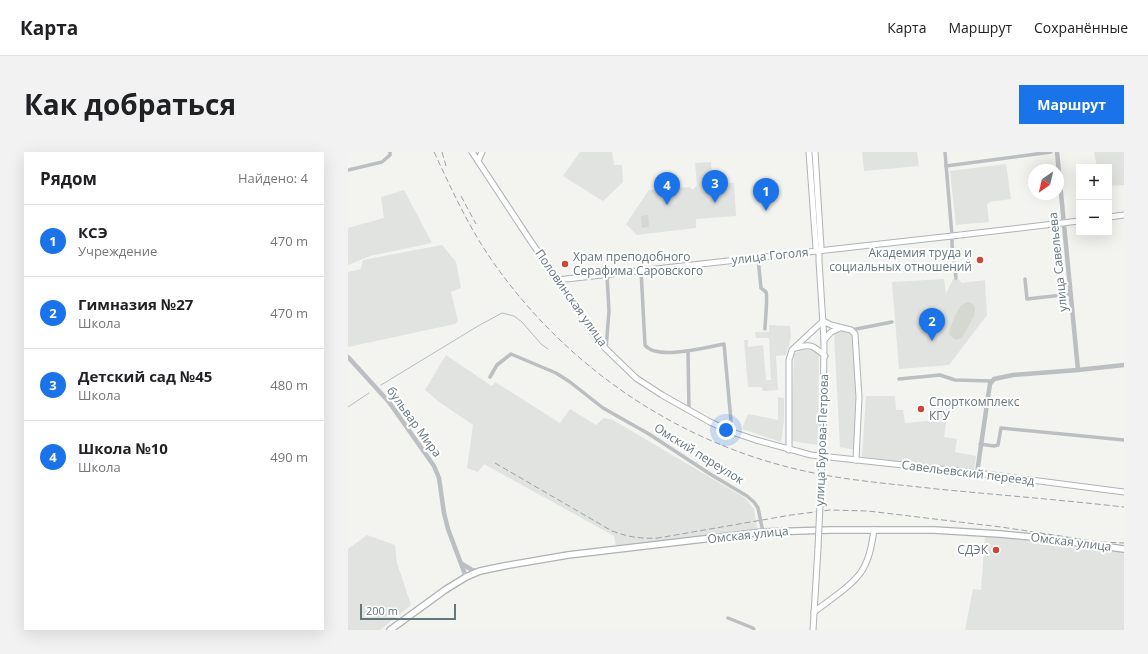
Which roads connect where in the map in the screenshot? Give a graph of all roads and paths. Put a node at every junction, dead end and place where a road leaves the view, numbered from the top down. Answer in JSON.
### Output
{"nodes":[{"id":1,"x":390,"y":152,"type":"edge"},
{"id":2,"x":472,"y":152,"type":"edge"},
{"id":3,"x":482,"y":152,"type":"edge"},
{"id":4,"x":809,"y":152,"type":"edge"},
{"id":5,"x":815,"y":152,"type":"edge"},
{"id":6,"x":945,"y":152,"type":"edge"},
{"id":7,"x":1051,"y":152,"type":"edge"},
{"id":8,"x":1057,"y":152,"type":"edge"},
{"id":9,"x":478,"y":161,"type":"junction"},
{"id":10,"x":946,"y":166,"type":"junction"},
{"id":11,"x":348,"y":170,"type":"edge"},
{"id":12,"x":1124,"y":215,"type":"edge"},
{"id":13,"x":1112,"y":217,"type":"edge"},
{"id":14,"x":1076,"y":221,"type":"edge"},
{"id":15,"x":1064,"y":222,"type":"junction"},
{"id":16,"x":952,"y":236,"type":"junction"},
{"id":17,"x":819,"y":251,"type":"junction"},
{"id":18,"x":758,"y":258,"type":"junction"},
{"id":19,"x":640,"y":270,"type":"junction"},
{"id":20,"x":607,"y":275,"type":"junction"},
{"id":21,"x":956,"y":278,"type":"dead end"},
{"id":22,"x":1025,"y":279,"type":"dead end"},
{"id":23,"x":557,"y":280,"type":"junction"},
{"id":24,"x":1071,"y":294,"type":"junction"},
{"id":25,"x":823,"y":321,"type":"junction"},
{"id":26,"x":892,"y":322,"type":"dead end"},
{"id":27,"x":840,"y":328,"type":"junction"},
{"id":28,"x":765,"y":329,"type":"dead end"},
{"id":29,"x":851,"y":330,"type":"junction"},
{"id":30,"x":824,"y":340,"type":"junction"},
{"id":31,"x":795,"y":348,"type":"junction"},
{"id":32,"x":606,"y":349,"type":"junction"},
{"id":33,"x":688,"y":352,"type":"junction"},
{"id":34,"x":825,"y":356,"type":"junction"},
{"id":35,"x":348,"y":357,"type":"edge"},
{"id":36,"x":1124,"y":365,"type":"edge"},
{"id":37,"x":1078,"y":370,"type":"junction"},
{"id":38,"x":490,"y":377,"type":"dead end"},
{"id":39,"x":899,"y":379,"type":"dead end"},
{"id":40,"x":993,"y":380,"type":"junction"},
{"id":41,"x":689,"y":410,"type":"junction"},
{"id":42,"x":732,"y":432,"type":"junction"},
{"id":43,"x":1124,"y":440,"type":"edge"},
{"id":44,"x":980,"y":444,"type":"junction"},
{"id":45,"x":789,"y":450,"type":"junction"},
{"id":46,"x":812,"y":455,"type":"joint"},
{"id":47,"x":856,"y":460,"type":"junction"},
{"id":48,"x":977,"y":473,"type":"junction"},
{"id":49,"x":1124,"y":492,"type":"edge"},
{"id":50,"x":874,"y":530,"type":"junction"},
{"id":51,"x":763,"y":532,"type":"junction"},
{"id":52,"x":1124,"y":550,"type":"edge"},
{"id":53,"x":461,"y":563,"type":"junction"},
{"id":54,"x":480,"y":571,"type":"junction"},
{"id":55,"x":466,"y":577,"type":"junction"},
{"id":56,"x":815,"y":600,"type":"junction"},
{"id":57,"x":827,"y":601,"type":"junction"},
{"id":58,"x":814,"y":612,"type":"junction"},
{"id":59,"x":728,"y":618,"type":"dead end"},
{"id":60,"x":390,"y":630,"type":"edge"},
{"id":61,"x":754,"y":630,"type":"edge"},
{"id":62,"x":813,"y":630,"type":"edge"}],
"edges":[{"from":1,"to":11,"type":"street"},
{"from":2,"to":9,"type":"main road","name":"Половинская улица"},
{"from":3,"to":9,"type":"main road"},
{"from":4,"to":17,"type":"main road","name":"улица Бурова-Петрова"},
{"from":5,"to":17,"type":"main road","name":"улица Бурова-Петрова"},
{"from":6,"to":10,"type":"street"},
{"from":7,"to":10,"type":"street"},
{"from":8,"to":15,"type":"street","name":"улица Савельева"},
{"from":9,"to":23,"type":"main road","name":"Половинская улица"},
{"from":10,"to":16,"type":"street"},
{"from":12,"to":13,"type":"main road"},
{"from":14,"to":15,"type":"main road","name":"улица Гоголя"},
{"from":15,"to":16,"type":"main road","name":"улица Гоголя"},
{"from":15,"to":24,"type":"street","name":"улица Савельева"},
{"from":16,"to":17,"type":"main road","name":"улица Гоголя"},
{"from":16,"to":21,"type":"street"},
{"from":17,"to":18,"type":"main road","name":"улица Гоголя"},
{"from":17,"to":25,"type":"main road","name":"улица Бурова-Петрова"},
{"from":18,"to":19,"type":"main road","name":"улица Гоголя"},
{"from":18,"to":28,"type":"street"},
{"from":19,"to":20,"type":"main road","name":"улица Гоголя"},
{"from":19,"to":33,"type":"street"},
{"from":20,"to":23,"type":"main road","name":"улица Гоголя"},
{"from":20,"to":32,"type":"street"},
{"from":22,"to":24,"type":"street"},
{"from":23,"to":32,"type":"main road","name":"Половинская улица"},
{"from":24,"to":37,"type":"street","name":"улица Савельева"},
{"from":25,"to":27,"type":"main road"},
{"from":25,"to":30,"type":"main road","name":"улица Бурова-Петрова"},
{"from":25,"to":31,"type":"main road"},
{"from":26,"to":29,"type":"street"},
{"from":27,"to":29,"type":"main road"},
{"from":27,"to":30,"type":"main road"},
{"from":29,"to":47,"type":"main road"},
{"from":30,"to":34,"type":"main road","name":"улица Бурова-Петрова"},
{"from":31,"to":34,"type":"main road"},
{"from":31,"to":45,"type":"main road"},
{"from":32,"to":41,"type":"main road","name":"Половинская улица"},
{"from":33,"to":41,"type":"street"},
{"from":33,"to":42,"type":"street"},
{"from":34,"to":56,"type":"main road","name":"улица Бурова-Петрова","bridge":true},
{"from":35,"to":53,"type":"street","name":"бульвар Мира"},
{"from":36,"to":37,"type":"street"},
{"from":37,"to":40,"type":"street"},
{"from":38,"to":51,"type":"street","name":"Омский переулок"},
{"from":39,"to":40,"type":"street"},
{"from":40,"to":44,"type":"street"},
{"from":41,"to":42,"type":"main road","name":"Половинская улица"},
{"from":42,"to":45,"type":"main road","name":"Половинская улица"},
{"from":43,"to":44,"type":"street"},
{"from":44,"to":48,"type":"street"},
{"from":45,"to":46,"type":"main road","name":"Половинская улица"},
{"from":46,"to":47,"type":"main road","name":"Савельевский переезд"},
{"from":47,"to":48,"type":"main road","name":"Савельевский переезд"},
{"from":48,"to":49,"type":"main road","name":"Савельевский переезд"},
{"from":50,"to":51,"type":"main road","name":"Омская улица"},
{"from":50,"to":52,"type":"main road","name":"Омская улица"},
{"from":50,"to":57,"type":"main road"},
{"from":51,"to":54,"type":"main road","name":"Омская улица"},
{"from":53,"to":54,"type":"street"},
{"from":53,"to":55,"type":"street","name":"бульвар Мира"},
{"from":54,"to":55,"type":"main road","name":"Омская улица"},
{"from":55,"to":60,"type":"main road","name":"Омская улица"},
{"from":56,"to":57,"type":"main road"},
{"from":56,"to":58,"type":"main road","name":"улица Бурова-Петрова"},
{"from":57,"to":58,"type":"main road"},
{"from":58,"to":62,"type":"main road","name":"улица Бурова-Петрова"},
{"from":59,"to":61,"type":"street"}]}
